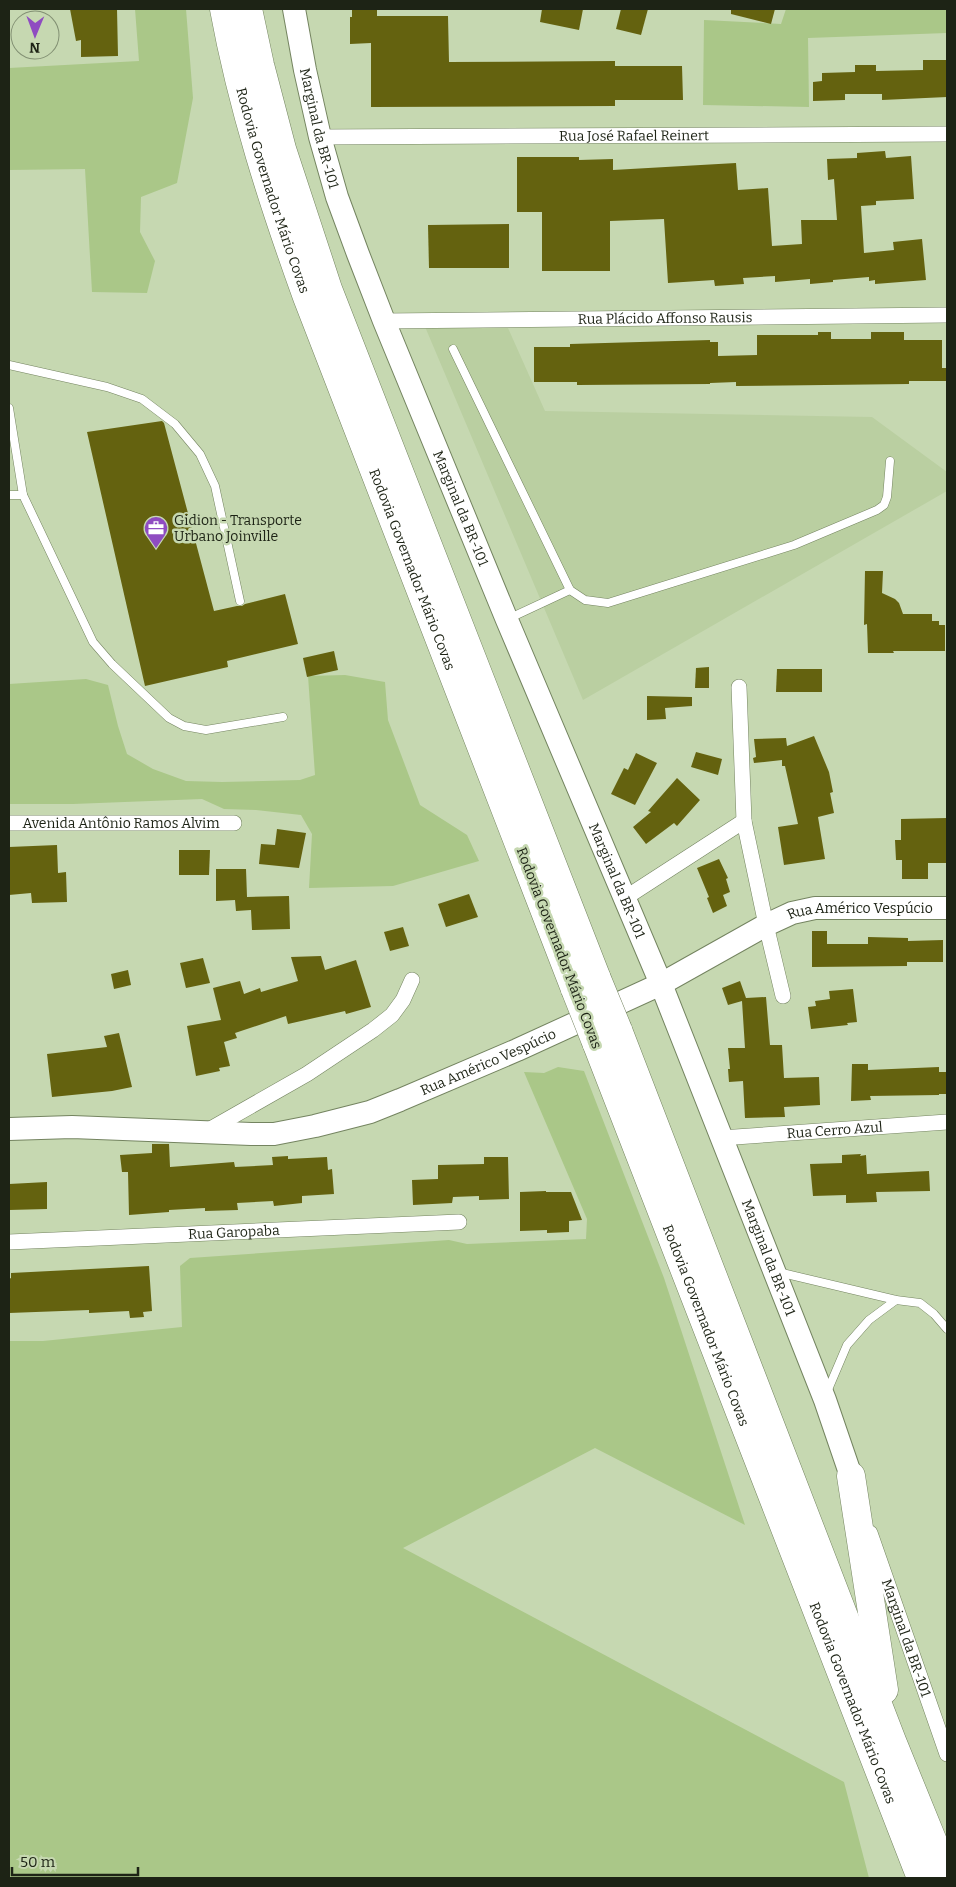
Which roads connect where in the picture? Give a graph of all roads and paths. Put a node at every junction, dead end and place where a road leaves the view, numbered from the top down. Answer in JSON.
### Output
{"nodes":[{"id":1,"x":224,"y":9,"type":"edge"},
{"id":2,"x":248,"y":9,"type":"edge"},
{"id":3,"x":294,"y":9,"type":"edge"},
{"id":4,"x":947,"y":134,"type":"edge"},
{"id":5,"x":320,"y":137,"type":"junction"},
{"id":6,"x":947,"y":315,"type":"edge"},
{"id":7,"x":384,"y":321,"type":"junction"},
{"id":8,"x":452,"y":349,"type":"dead end"},
{"id":9,"x":9,"y":365,"type":"edge"},
{"id":10,"x":9,"y":408,"type":"edge"},
{"id":11,"x":890,"y":461,"type":"dead end"},
{"id":12,"x":9,"y":495,"type":"edge"},
{"id":13,"x":23,"y":495,"type":"junction"},
{"id":14,"x":570,"y":590,"type":"junction"},
{"id":15,"x":240,"y":601,"type":"dead end"},
{"id":16,"x":507,"y":620,"type":"junction"},
{"id":17,"x":738,"y":687,"type":"dead end"},
{"id":18,"x":284,"y":717,"type":"dead end"},
{"id":19,"x":744,"y":821,"type":"junction"},
{"id":20,"x":9,"y":823,"type":"edge"},
{"id":21,"x":234,"y":823,"type":"dead end"},
{"id":22,"x":625,"y":898,"type":"junction"},
{"id":23,"x":947,"y":908,"type":"edge"},
{"id":24,"x":766,"y":925,"type":"junction"},
{"id":25,"x":412,"y":980,"type":"dead end"},
{"id":26,"x":586,"y":984,"type":"junction"},
{"id":27,"x":661,"y":984,"type":"junction"},
{"id":28,"x":784,"y":996,"type":"dead end"},
{"id":29,"x":607,"y":1036,"type":"junction"},
{"id":30,"x":947,"y":1122,"type":"edge"},
{"id":31,"x":9,"y":1129,"type":"edge"},
{"id":32,"x":207,"y":1131,"type":"junction"},
{"id":33,"x":721,"y":1138,"type":"junction"},
{"id":34,"x":459,"y":1222,"type":"dead end"},
{"id":35,"x":9,"y":1242,"type":"edge"},
{"id":36,"x":774,"y":1271,"type":"junction"},
{"id":37,"x":896,"y":1300,"type":"junction"},
{"id":38,"x":947,"y":1329,"type":"edge"},
{"id":39,"x":824,"y":1400,"type":"junction"},
{"id":40,"x":851,"y":1476,"type":"junction"},
{"id":41,"x":892,"y":1741,"type":"junction"},
{"id":42,"x":947,"y":1754,"type":"edge"},
{"id":43,"x":947,"y":1876,"type":"edge"},
{"id":44,"x":921,"y":1878,"type":"edge"}],
"edges":[{"from":1,"to":26,"type":"highway","name":"Rodovia Governador Mário Covas"},
{"from":2,"to":26,"type":"highway","name":"Rodovia Governador Mário Covas"},
{"from":3,"to":5,"type":"main road","name":"Marginal da BR-101"},
{"from":4,"to":5,"type":"street","name":"Rua José Rafael Reinert"},
{"from":5,"to":7,"type":"main road","name":"Marginal da BR-101"},
{"from":6,"to":7,"type":"street","name":"Rua Plácido Affonso Rausis"},
{"from":7,"to":16,"type":"main road","name":"Marginal da BR-101"},
{"from":8,"to":14,"type":"lane"},
{"from":9,"to":15,"type":"lane"},
{"from":10,"to":13,"type":"lane"},
{"from":11,"to":14,"type":"lane"},
{"from":12,"to":13,"type":"lane"},
{"from":13,"to":18,"type":"lane"},
{"from":14,"to":16,"type":"lane"},
{"from":16,"to":22,"type":"main road","name":"Marginal da BR-101"},
{"from":17,"to":19,"type":"street"},
{"from":19,"to":22,"type":"street"},
{"from":19,"to":24,"type":"street"},
{"from":20,"to":21,"type":"street","name":"Avenida Antônio Ramos Alvim"},
{"from":22,"to":27,"type":"main road","name":"Marginal da BR-101"},
{"from":23,"to":24,"type":"main road","name":"Rua Américo Vespúcio"},
{"from":24,"to":27,"type":"main road","name":"Rua Américo Vespúcio"},
{"from":24,"to":28,"type":"street"},
{"from":25,"to":32,"type":"street"},
{"from":26,"to":29,"type":"highway","name":"Rodovia Governador Mário Covas","bridge":true},
{"from":27,"to":32,"type":"main road","name":"Rua Américo Vespúcio"},
{"from":27,"to":33,"type":"main road","name":"Marginal da BR-101"},
{"from":29,"to":41,"type":"highway","name":"Rodovia Governador Mário Covas"},
{"from":29,"to":44,"type":"highway","name":"Rodovia Governador Mário Covas"},
{"from":30,"to":33,"type":"street","name":"Rua Cerro Azul"},
{"from":31,"to":32,"type":"main road","name":"Rua Américo Vespúcio"},
{"from":33,"to":36,"type":"main road","name":"Marginal da BR-101"},
{"from":34,"to":35,"type":"street","name":"Rua Garopaba"},
{"from":36,"to":37,"type":"lane"},
{"from":36,"to":39,"type":"main road","name":"Marginal da BR-101"},
{"from":37,"to":38,"type":"lane"},
{"from":37,"to":39,"type":"lane"},
{"from":39,"to":40,"type":"main road","name":"Marginal da BR-101"},
{"from":40,"to":41,"type":"highway"},
{"from":40,"to":42,"type":"street","name":"Marginal da BR-101"},
{"from":41,"to":43,"type":"highway","name":"Rodovia Governador Mário Covas"}]}
